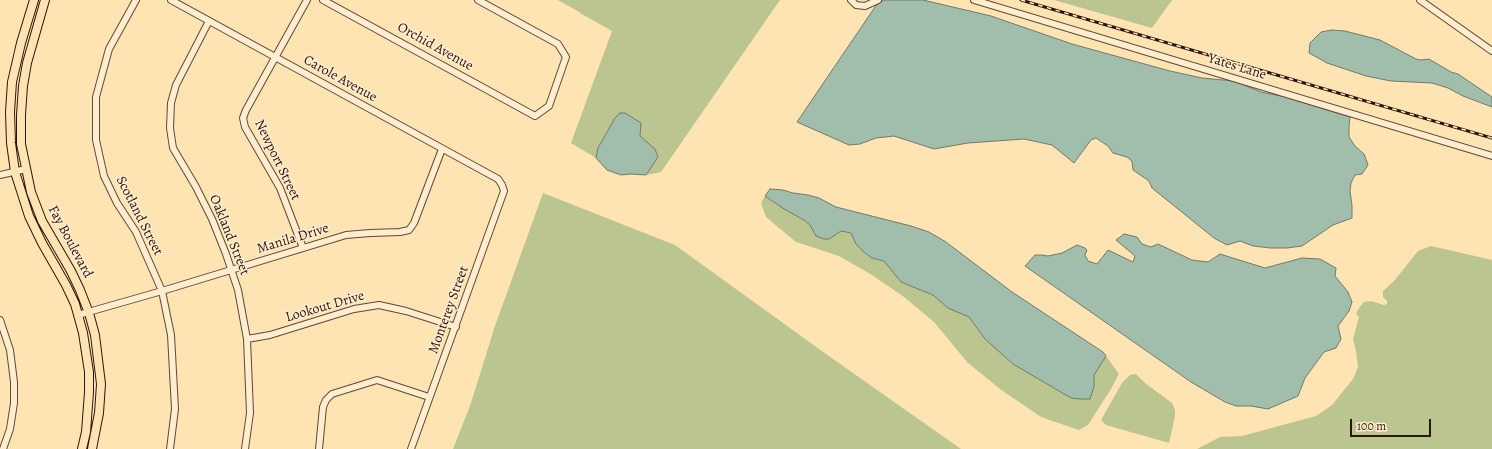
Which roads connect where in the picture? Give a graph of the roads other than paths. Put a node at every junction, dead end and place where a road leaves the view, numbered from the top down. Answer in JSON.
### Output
{"nodes":[{"id":1,"x":34,"y":0,"type":"edge"},
{"id":2,"x":45,"y":0,"type":"edge"},
{"id":3,"x":136,"y":0,"type":"edge"},
{"id":4,"x":171,"y":0,"type":"edge"},
{"id":5,"x":307,"y":0,"type":"edge"},
{"id":6,"x":323,"y":0,"type":"edge"},
{"id":7,"x":478,"y":0,"type":"edge"},
{"id":8,"x":851,"y":0,"type":"edge"},
{"id":9,"x":878,"y":0,"type":"edge"},
{"id":10,"x":974,"y":0,"type":"edge"},
{"id":11,"x":1420,"y":0,"type":"edge"},
{"id":12,"x":209,"y":21,"type":"junction"},
{"id":13,"x":1492,"y":51,"type":"edge"},
{"id":14,"x":275,"y":56,"type":"junction"},
{"id":15,"x":442,"y":149,"type":"junction"},
{"id":16,"x":1492,"y":156,"type":"edge"},
{"id":17,"x":26,"y":169,"type":"junction"},
{"id":18,"x":15,"y":172,"type":"junction"},
{"id":19,"x":0,"y":175,"type":"edge"},
{"id":20,"x":498,"y":179,"type":"joint"},
{"id":21,"x":303,"y":248,"type":"junction"},
{"id":22,"x":230,"y":270,"type":"junction"},
{"id":23,"x":162,"y":291,"type":"junction"},
{"id":24,"x":89,"y":313,"type":"junction"},
{"id":25,"x":78,"y":315,"type":"junction"},
{"id":26,"x":0,"y":320,"type":"edge"},
{"id":27,"x":456,"y":327,"type":"junction"},
{"id":28,"x":247,"y":339,"type":"junction"},
{"id":29,"x":429,"y":397,"type":"junction"},
{"id":30,"x":88,"y":412,"type":"junction"},
{"id":31,"x":99,"y":413,"type":"junction"},
{"id":32,"x":3,"y":449,"type":"edge"},
{"id":33,"x":82,"y":449,"type":"edge"},
{"id":34,"x":92,"y":449,"type":"edge"},
{"id":35,"x":170,"y":449,"type":"edge"},
{"id":36,"x":245,"y":449,"type":"edge"},
{"id":37,"x":319,"y":449,"type":"edge"},
{"id":38,"x":411,"y":449,"type":"edge"}],
"edges":[{"from":1,"to":18,"type":"main road","name":"Fay Boulevard"},
{"from":2,"to":17,"type":"main road","name":"Fay Boulevard"},
{"from":3,"to":23,"type":"street","name":"Scotland Street"},
{"from":4,"to":12,"type":"street","name":"Carole Avenue"},
{"from":5,"to":14,"type":"street","name":"Newport Street"},
{"from":6,"to":7,"type":"street","name":"Orchid Avenue"},
{"from":8,"to":9,"type":"street"},
{"from":10,"to":16,"type":"street","name":"Yates Lane"},
{"from":11,"to":13,"type":"street"},
{"from":12,"to":14,"type":"street","name":"Carole Avenue"},
{"from":12,"to":22,"type":"street","name":"Oakland Street"},
{"from":14,"to":15,"type":"street","name":"Carole Avenue"},
{"from":14,"to":21,"type":"street","name":"Newport Street"},
{"from":15,"to":20,"type":"street","name":"Carole Avenue"},
{"from":15,"to":21,"type":"street","name":"Manila Drive"},
{"from":17,"to":18,"type":"street"},
{"from":17,"to":24,"type":"main road","name":"Fay Boulevard"},
{"from":18,"to":19,"type":"street"},
{"from":18,"to":25,"type":"main road","name":"Fay Boulevard"},
{"from":20,"to":27,"type":"street","name":"Monterey Street"},
{"from":21,"to":22,"type":"street","name":"Manila Drive"},
{"from":22,"to":23,"type":"street","name":"Manila Drive"},
{"from":22,"to":28,"type":"street","name":"Oakland Street"},
{"from":23,"to":24,"type":"street","name":"Manila Drive"},
{"from":23,"to":35,"type":"street","name":"Scotland Street"},
{"from":24,"to":25,"type":"street","name":"Manila Drive"},
{"from":24,"to":31,"type":"main road","name":"Fay Boulevard"},
{"from":25,"to":30,"type":"main road","name":"Fay Boulevard"},
{"from":26,"to":32,"type":"street"},
{"from":27,"to":28,"type":"street","name":"Lookout Drive"},
{"from":27,"to":29,"type":"street","name":"Monterey Street"},
{"from":28,"to":36,"type":"street","name":"Oakland Street"},
{"from":29,"to":37,"type":"street"},
{"from":29,"to":38,"type":"street","name":"Monterey Street"},
{"from":30,"to":31,"type":"street"},
{"from":30,"to":33,"type":"main road","name":"Fay Boulevard"},
{"from":31,"to":34,"type":"main road","name":"Fay Boulevard"}]}
